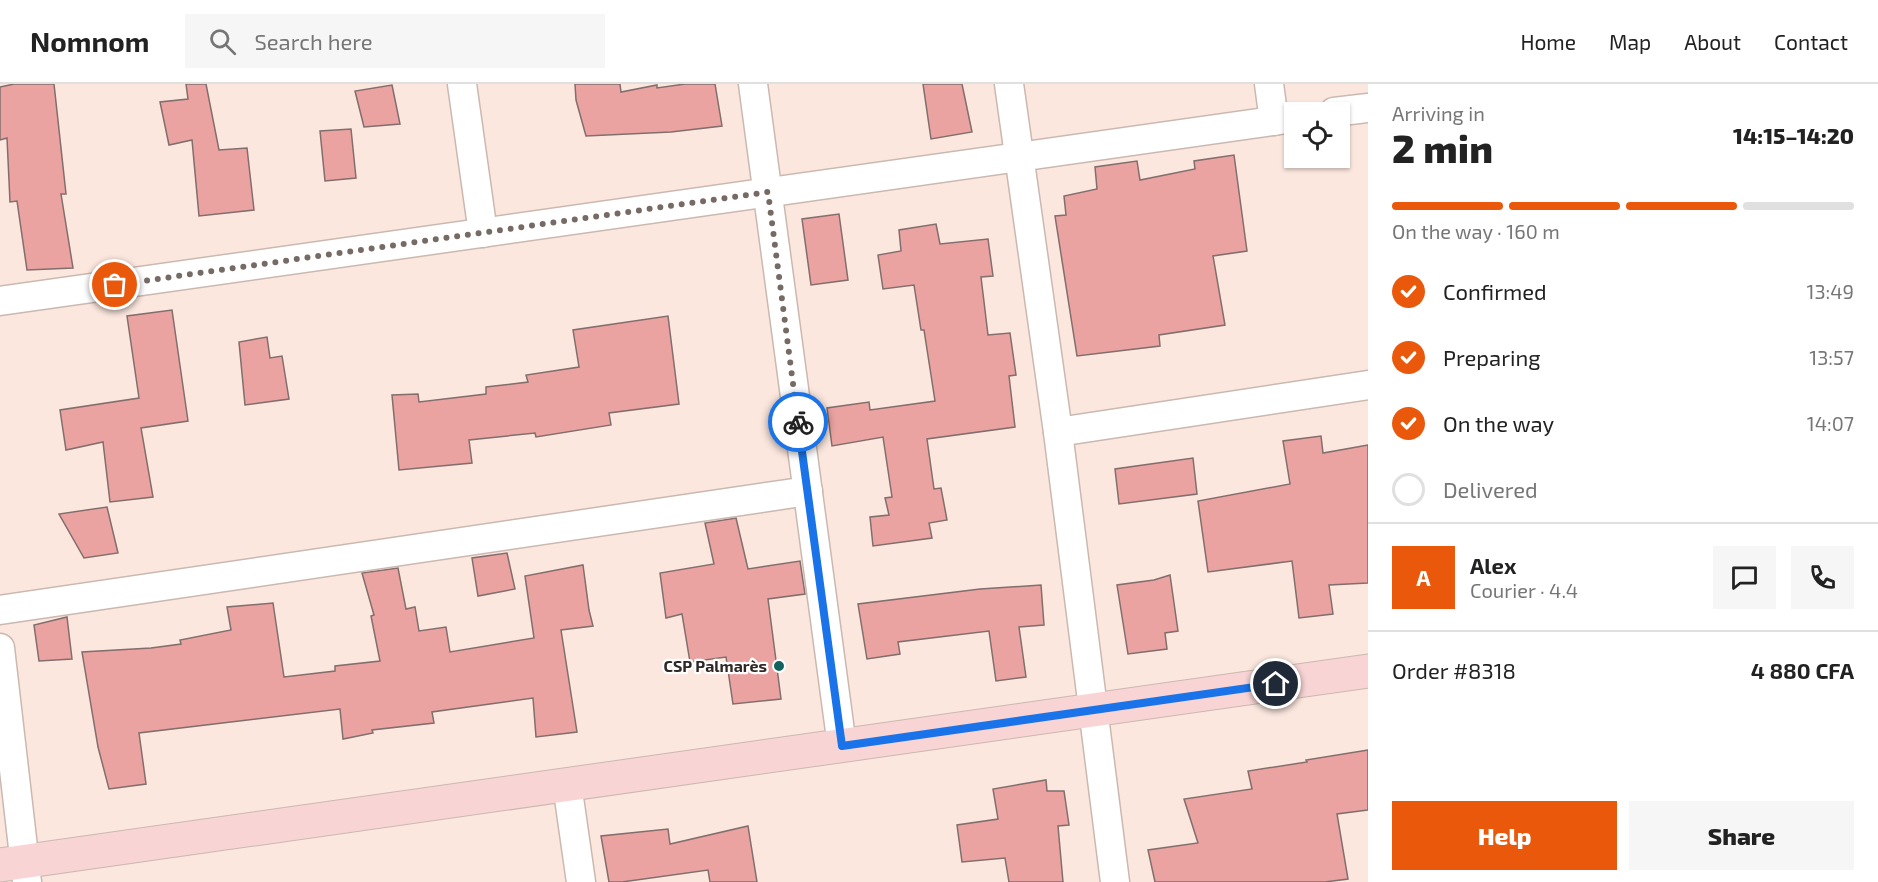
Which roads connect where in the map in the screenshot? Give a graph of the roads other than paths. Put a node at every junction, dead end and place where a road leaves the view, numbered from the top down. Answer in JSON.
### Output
{"nodes":[{"id":1,"x":462,"y":84,"type":"edge"},
{"id":2,"x":753,"y":84,"type":"edge"},
{"id":3,"x":1009,"y":84,"type":"edge"},
{"id":4,"x":1269,"y":84,"type":"edge"},
{"id":5,"x":1368,"y":108,"type":"edge"},
{"id":6,"x":1350,"y":110,"type":"edge"},
{"id":7,"x":1284,"y":120,"type":"edge"},
{"id":8,"x":1020,"y":157,"type":"junction"},
{"id":9,"x":768,"y":192,"type":"junction"},
{"id":10,"x":483,"y":233,"type":"junction"},
{"id":11,"x":0,"y":301,"type":"edge"},
{"id":12,"x":1368,"y":385,"type":"edge"},
{"id":13,"x":1058,"y":432,"type":"junction"},
{"id":14,"x":808,"y":491,"type":"junction"},
{"id":15,"x":0,"y":610,"type":"edge"},
{"id":16,"x":0,"y":648,"type":"edge"},
{"id":17,"x":1368,"y":671,"type":"edge"},
{"id":18,"x":1092,"y":710,"type":"junction"},
{"id":19,"x":842,"y":746,"type":"junction"},
{"id":20,"x":567,"y":784,"type":"junction"},
{"id":21,"x":17,"y":869,"type":"edge"},
{"id":22,"x":581,"y":882,"type":"edge"},
{"id":23,"x":1115,"y":882,"type":"edge"}],
"edges":[{"from":1,"to":10,"type":"street"},
{"from":2,"to":9,"type":"street"},
{"from":3,"to":8,"type":"street"},
{"from":4,"to":7,"type":"street"},
{"from":5,"to":6,"type":"street"},
{"from":7,"to":8,"type":"street"},
{"from":8,"to":9,"type":"street"},
{"from":8,"to":13,"type":"street"},
{"from":9,"to":10,"type":"street"},
{"from":9,"to":14,"type":"street"},
{"from":10,"to":11,"type":"street"},
{"from":12,"to":13,"type":"street"},
{"from":13,"to":18,"type":"street"},
{"from":14,"to":15,"type":"street"},
{"from":14,"to":19,"type":"street"},
{"from":16,"to":21,"type":"street"},
{"from":17,"to":18,"type":"street"},
{"from":18,"to":19,"type":"street"},
{"from":18,"to":23,"type":"street"},
{"from":19,"to":20,"type":"street"},
{"from":20,"to":21,"type":"street"},
{"from":20,"to":22,"type":"street"}]}
